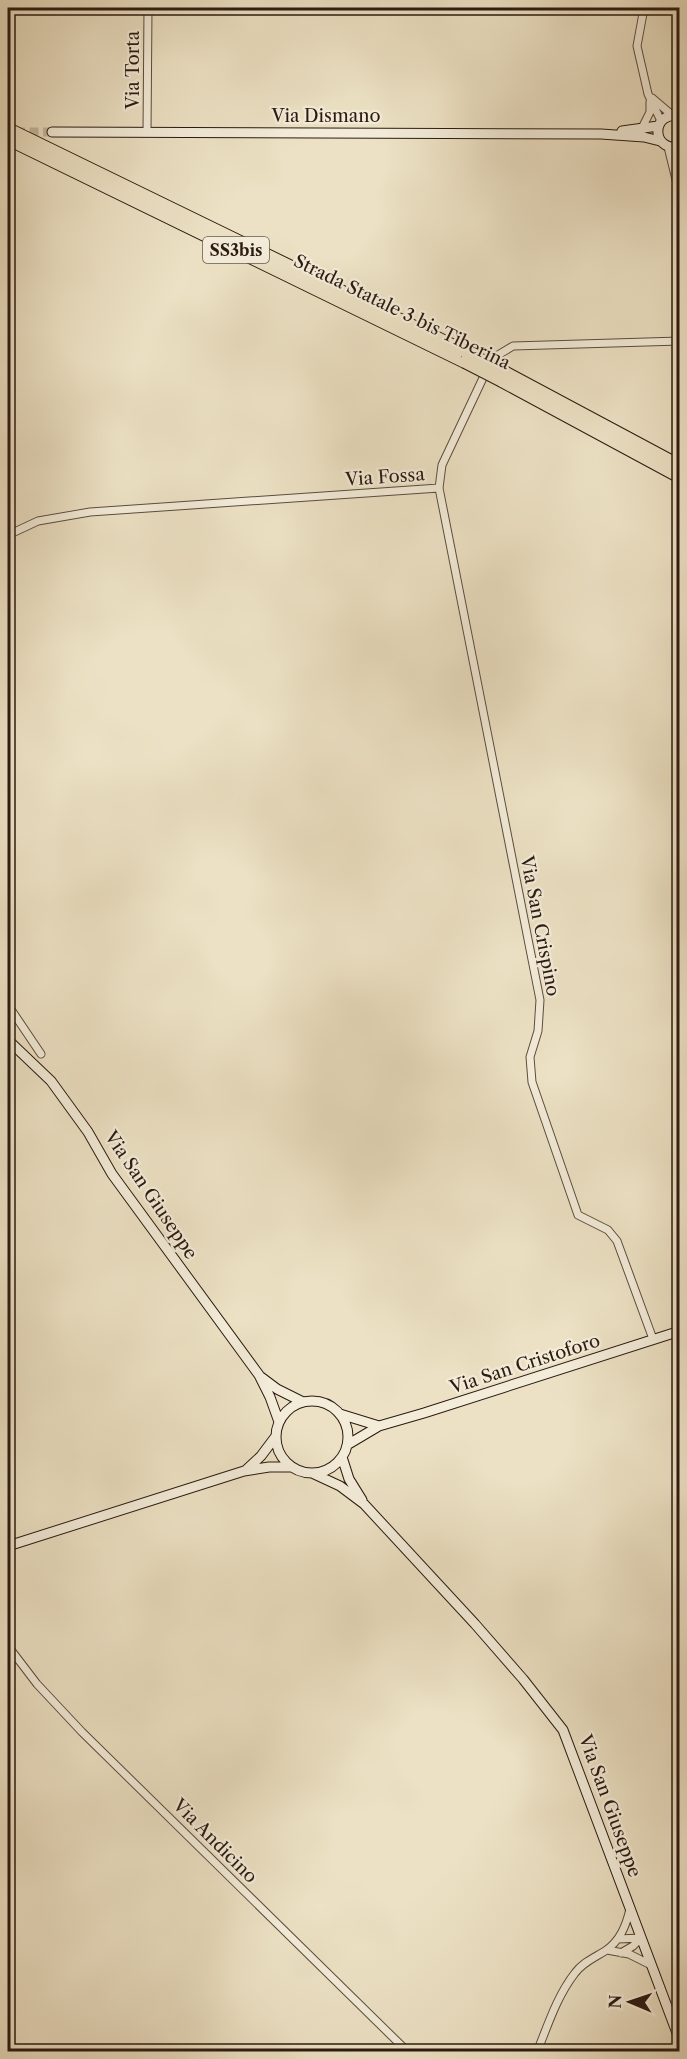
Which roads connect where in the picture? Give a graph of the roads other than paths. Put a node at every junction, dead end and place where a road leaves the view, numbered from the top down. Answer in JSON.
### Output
{"nodes":[{"id":1,"x":148,"y":8,"type":"edge"},
{"id":2,"x":644,"y":8,"type":"edge"},
{"id":3,"x":649,"y":97,"type":"junction"},
{"id":4,"x":676,"y":115,"type":"edge"},
{"id":5,"x":660,"y":124,"type":"junction"},
{"id":6,"x":642,"y":128,"type":"junction"},
{"id":7,"x":8,"y":129,"type":"edge"},
{"id":8,"x":52,"y":132,"type":"tunnel mouth"},
{"id":9,"x":147,"y":132,"type":"junction"},
{"id":10,"x":601,"y":134,"type":"junction"},
{"id":11,"x":8,"y":139,"type":"edge"},
{"id":12,"x":660,"y":141,"type":"junction"},
{"id":13,"x":668,"y":147,"type":"junction"},
{"id":14,"x":679,"y":147,"type":"edge"},
{"id":15,"x":675,"y":178,"type":"junction"},
{"id":16,"x":680,"y":196,"type":"edge"},
{"id":17,"x":680,"y":341,"type":"edge"},
{"id":18,"x":464,"y":356,"type":"junction"},
{"id":19,"x":504,"y":377,"type":"junction"},
{"id":20,"x":680,"y":466,"type":"edge"},
{"id":21,"x":680,"y":477,"type":"edge"},
{"id":22,"x":439,"y":488,"type":"junction"},
{"id":23,"x":8,"y":535,"type":"edge"},
{"id":24,"x":8,"y":1005,"type":"edge"},
{"id":25,"x":8,"y":1040,"type":"edge"},
{"id":26,"x":40,"y":1054,"type":"dead end"},
{"id":27,"x":680,"y":1331,"type":"edge"},
{"id":28,"x":653,"y":1339,"type":"junction"},
{"id":29,"x":259,"y":1375,"type":"junction"},
{"id":30,"x":303,"y":1402,"type":"junction"},
{"id":31,"x":340,"y":1414,"type":"junction"},
{"id":32,"x":279,"y":1422,"type":"junction"},
{"id":33,"x":379,"y":1426,"type":"junction"},
{"id":34,"x":276,"y":1436,"type":"junction"},
{"id":35,"x":347,"y":1445,"type":"junction"},
{"id":36,"x":342,"y":1457,"type":"junction"},
{"id":37,"x":292,"y":1467,"type":"junction"},
{"id":38,"x":244,"y":1471,"type":"junction"},
{"id":39,"x":312,"y":1473,"type":"junction"},
{"id":40,"x":364,"y":1504,"type":"junction"},
{"id":41,"x":8,"y":1546,"type":"edge"},
{"id":42,"x":8,"y":1646,"type":"edge"},
{"id":43,"x":630,"y":1909,"type":"junction"},
{"id":44,"x":641,"y":1938,"type":"junction"},
{"id":45,"x":618,"y":1939,"type":"junction"},
{"id":46,"x":607,"y":1950,"type":"junction"},
{"id":47,"x":621,"y":1953,"type":"junction"},
{"id":48,"x":651,"y":1965,"type":"junction"},
{"id":49,"x":680,"y":2042,"type":"edge"},
{"id":50,"x":408,"y":2052,"type":"edge"},
{"id":51,"x":537,"y":2052,"type":"edge"}],
"edges":[{"from":1,"to":9,"type":"street","name":"Via Torta"},
{"from":2,"to":3,"type":"street"},
{"from":3,"to":4,"type":"street"},
{"from":3,"to":5,"type":"street"},
{"from":3,"to":6,"type":"street"},
{"from":4,"to":5,"type":"main road"},
{"from":5,"to":6,"type":"main road","name":"Via Dismano"},
{"from":5,"to":12,"type":"main road"},
{"from":6,"to":10,"type":"main road","name":"Via Dismano"},
{"from":7,"to":18,"type":"highway","name":"Strada Statale 3 bis Tiberina","number":"SS3bis"},
{"from":8,"to":9,"type":"main road","name":"Via Dismano"},
{"from":9,"to":10,"type":"main road","name":"Via Dismano"},
{"from":10,"to":12,"type":"main road","name":"Via Dismano"},
{"from":11,"to":18,"type":"highway","name":"Strada Statale 3 bis Tiberina","number":"SS3bis"},
{"from":12,"to":13,"type":"main road"},
{"from":13,"to":14,"type":"main road"},
{"from":13,"to":15,"type":"street"},
{"from":14,"to":15,"type":"street"},
{"from":15,"to":16,"type":"street"},
{"from":17,"to":22,"type":"street","name":"Via Fossa"},
{"from":18,"to":19,"type":"highway","name":"Strada Statale 3 bis Tiberina","number":"SS3bis","bridge":true},
{"from":19,"to":20,"type":"highway","name":"Strada Statale 3 bis Tiberina","number":"SS3bis"},
{"from":19,"to":21,"type":"highway","name":"Strada Statale 3 bis Tiberina","number":"SS3bis"},
{"from":22,"to":23,"type":"street","name":"Via Fossa"},
{"from":22,"to":28,"type":"street","name":"Via San Crispino"},
{"from":24,"to":26,"type":"street"},
{"from":25,"to":29,"type":"main road","name":"Via San Giuseppe"},
{"from":27,"to":28,"type":"main road","name":"Via San Cristoforo"},
{"from":28,"to":33,"type":"main road","name":"Via San Cristoforo"},
{"from":29,"to":30,"type":"main road","name":"Via San Giuseppe"},
{"from":29,"to":32,"type":"main road","name":"Via San Giuseppe"},
{"from":30,"to":31,"type":"main road"},
{"from":30,"to":32,"type":"main road"},
{"from":31,"to":33,"type":"main road"},
{"from":31,"to":35,"type":"main road"},
{"from":32,"to":34,"type":"main road"},
{"from":33,"to":35,"type":"main road","name":"Via San Cristoforo"},
{"from":34,"to":37,"type":"main road"},
{"from":34,"to":38,"type":"main road"},
{"from":35,"to":36,"type":"main road"},
{"from":36,"to":39,"type":"main road"},
{"from":36,"to":40,"type":"main road","name":"Via San Giuseppe"},
{"from":37,"to":38,"type":"main road"},
{"from":37,"to":39,"type":"main road"},
{"from":38,"to":41,"type":"main road"},
{"from":39,"to":40,"type":"main road","name":"Via San Giuseppe"},
{"from":40,"to":43,"type":"main road","name":"Via San Giuseppe"},
{"from":42,"to":50,"type":"street","name":"Via Andicino"},
{"from":43,"to":44,"type":"main road","name":"Via San Giuseppe"},
{"from":43,"to":45,"type":"street"},
{"from":44,"to":45,"type":"street"},
{"from":44,"to":47,"type":"street"},
{"from":44,"to":48,"type":"main road","name":"Via San Giuseppe"},
{"from":45,"to":46,"type":"street"},
{"from":46,"to":47,"type":"street"},
{"from":46,"to":51,"type":"street"},
{"from":47,"to":48,"type":"street"},
{"from":48,"to":49,"type":"main road","name":"Via San Giuseppe"}]}
